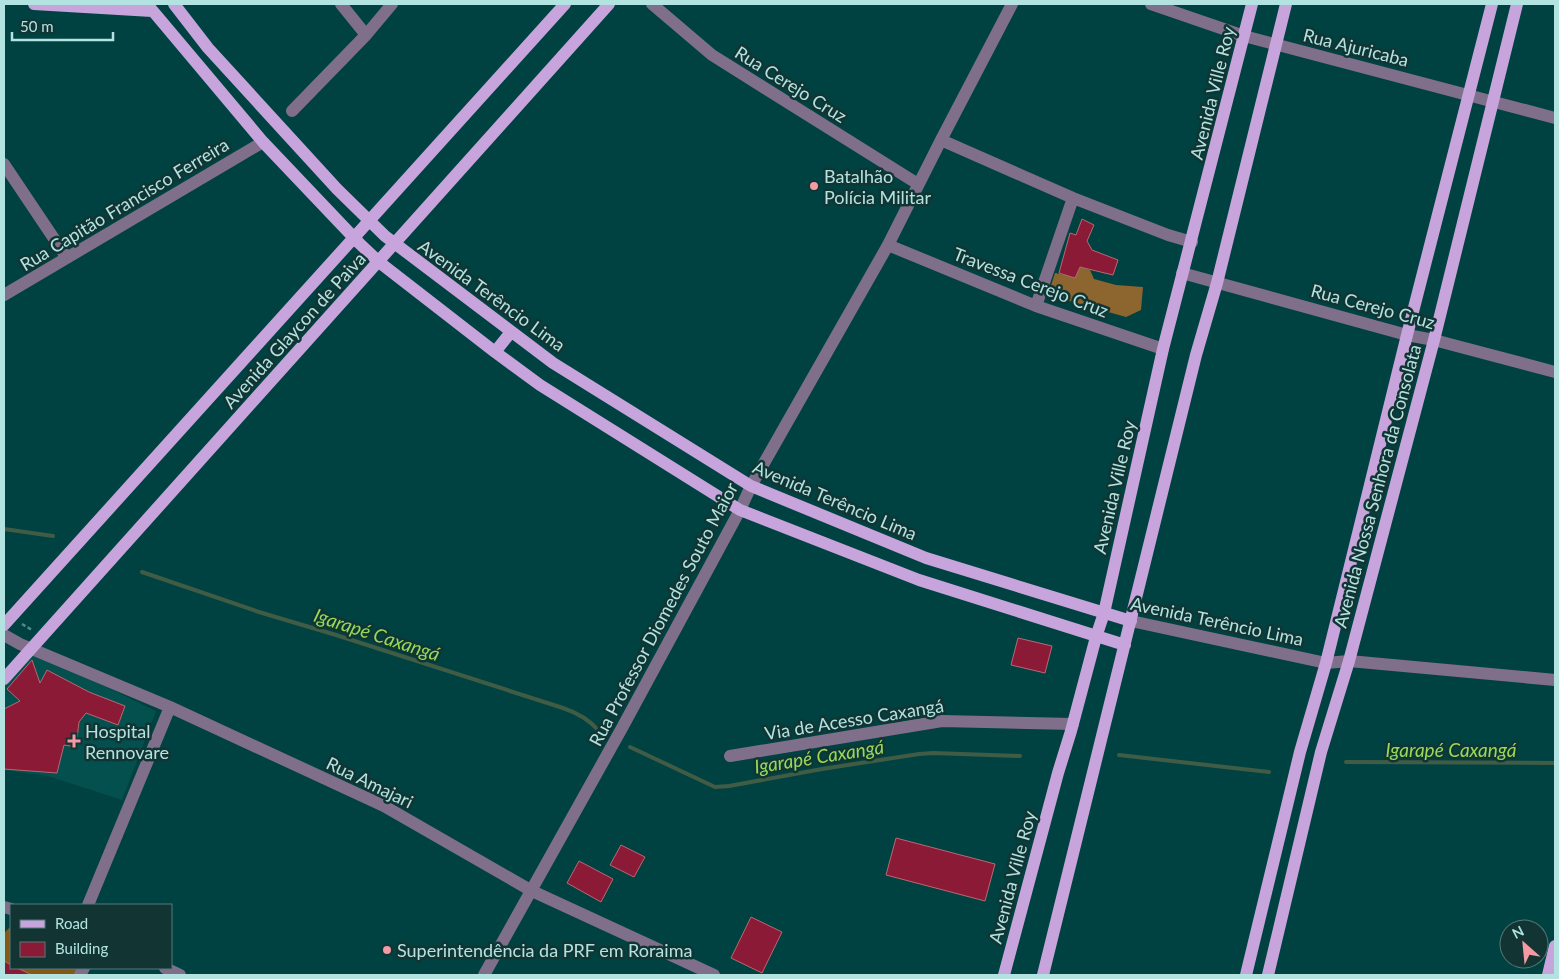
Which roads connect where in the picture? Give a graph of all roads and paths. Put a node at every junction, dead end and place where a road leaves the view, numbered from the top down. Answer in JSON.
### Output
{"nodes":[{"id":1,"x":34,"y":4,"type":"edge"},
{"id":2,"x":174,"y":4,"type":"edge"},
{"id":3,"x":341,"y":4,"type":"edge"},
{"id":4,"x":392,"y":4,"type":"edge"},
{"id":5,"x":565,"y":4,"type":"edge"},
{"id":6,"x":609,"y":4,"type":"edge"},
{"id":7,"x":652,"y":4,"type":"edge"},
{"id":8,"x":1012,"y":4,"type":"edge"},
{"id":9,"x":1151,"y":4,"type":"edge"},
{"id":10,"x":1252,"y":4,"type":"edge"},
{"id":11,"x":1286,"y":4,"type":"edge"},
{"id":12,"x":1492,"y":4,"type":"edge"},
{"id":13,"x":1517,"y":4,"type":"edge"},
{"id":14,"x":149,"y":7,"type":"edge"},
{"id":15,"x":366,"y":35,"type":"junction"},
{"id":16,"x":1244,"y":36,"type":"junction"},
{"id":17,"x":1276,"y":44,"type":"junction"},
{"id":18,"x":208,"y":48,"type":"junction"},
{"id":19,"x":193,"y":61,"type":"junction"},
{"id":20,"x":1469,"y":94,"type":"junction"},
{"id":21,"x":1492,"y":101,"type":"junction"},
{"id":22,"x":292,"y":111,"type":"dead end"},
{"id":23,"x":1555,"y":118,"type":"edge"},
{"id":24,"x":940,"y":140,"type":"junction"},
{"id":25,"x":262,"y":142,"type":"junction"},
{"id":26,"x":4,"y":164,"type":"edge"},
{"id":27,"x":918,"y":184,"type":"junction"},
{"id":28,"x":1073,"y":198,"type":"junction"},
{"id":29,"x":369,"y":221,"type":"junction"},
{"id":30,"x":354,"y":239,"type":"junction"},
{"id":31,"x":1192,"y":242,"type":"junction"},
{"id":32,"x":394,"y":244,"type":"junction"},
{"id":33,"x":888,"y":245,"type":"junction"},
{"id":34,"x":67,"y":258,"type":"junction"},
{"id":35,"x":379,"y":262,"type":"junction"},
{"id":36,"x":1182,"y":273,"type":"junction"},
{"id":37,"x":1217,"y":282,"type":"junction"},
{"id":38,"x":4,"y":295,"type":"edge"},
{"id":39,"x":1036,"y":306,"type":"junction"},
{"id":40,"x":511,"y":332,"type":"junction"},
{"id":41,"x":1407,"y":335,"type":"junction"},
{"id":42,"x":1434,"y":340,"type":"junction"},
{"id":43,"x":1163,"y":349,"type":"junction"},
{"id":44,"x":494,"y":352,"type":"junction"},
{"id":45,"x":1555,"y":372,"type":"edge"},
{"id":46,"x":751,"y":486,"type":"junction"},
{"id":47,"x":740,"y":510,"type":"junction"},
{"id":48,"x":1104,"y":613,"type":"junction"},
{"id":49,"x":1131,"y":621,"type":"junction"},
{"id":50,"x":21,"y":623,"type":"dead end"},
{"id":51,"x":4,"y":625,"type":"edge"},
{"id":52,"x":32,"y":630,"type":"dead end"},
{"id":53,"x":4,"y":635,"type":"edge"},
{"id":54,"x":1096,"y":637,"type":"junction"},
{"id":55,"x":1124,"y":645,"type":"junction"},
{"id":56,"x":30,"y":649,"type":"junction"},
{"id":57,"x":1349,"y":661,"type":"junction"},
{"id":58,"x":1326,"y":663,"type":"junction"},
{"id":59,"x":4,"y":679,"type":"edge"},
{"id":60,"x":1555,"y":680,"type":"edge"},
{"id":61,"x":170,"y":708,"type":"junction"},
{"id":62,"x":1072,"y":727,"type":"junction"},
{"id":63,"x":730,"y":756,"type":"dead end"},
{"id":64,"x":532,"y":891,"type":"junction"},
{"id":65,"x":88,"y":904,"type":"edge"},
{"id":66,"x":1555,"y":946,"type":"edge"},
{"id":67,"x":166,"y":969,"type":"edge"},
{"id":68,"x":180,"y":975,"type":"edge"},
{"id":69,"x":484,"y":975,"type":"edge"},
{"id":70,"x":714,"y":975,"type":"edge"},
{"id":71,"x":1004,"y":975,"type":"edge"},
{"id":72,"x":1043,"y":975,"type":"edge"},
{"id":73,"x":1246,"y":975,"type":"edge"},
{"id":74,"x":1268,"y":975,"type":"edge"},
{"id":75,"x":1548,"y":975,"type":"edge"}],
"edges":[{"from":1,"to":14,"type":"main road"},
{"from":2,"to":18,"type":"main road","name":"Avenida Terêncio Lima"},
{"from":3,"to":15,"type":"street"},
{"from":4,"to":15,"type":"street"},
{"from":5,"to":29,"type":"main road","name":"Avenida Glaycon de Paiva"},
{"from":6,"to":32,"type":"main road","name":"Avenida Glaycon de Paiva"},
{"from":7,"to":27,"type":"street","name":"Rua Cerejo Cruz"},
{"from":8,"to":24,"type":"street","name":"Rua Professor Diomedes Souto Maior"},
{"from":9,"to":16,"type":"street","name":"Rua Ajuricaba"},
{"from":10,"to":16,"type":"main road","name":"Avenida Ville Roy"},
{"from":11,"to":17,"type":"main road"},
{"from":12,"to":20,"type":"main road","name":"Avenida Nossa Senhora da Consolata"},
{"from":13,"to":21,"type":"main road","name":"Avenida Nossa Senhora da Consolata"},
{"from":14,"to":19,"type":"main road"},
{"from":15,"to":22,"type":"street"},
{"from":16,"to":17,"type":"street","name":"Rua Ajuricaba"},
{"from":16,"to":31,"type":"main road","name":"Avenida Ville Roy"},
{"from":17,"to":20,"type":"street","name":"Rua Ajuricaba"},
{"from":17,"to":37,"type":"main road"},
{"from":18,"to":19,"type":"main road"},
{"from":18,"to":29,"type":"main road","name":"Avenida Terêncio Lima"},
{"from":19,"to":25,"type":"main road"},
{"from":20,"to":21,"type":"street","name":"Rua Ajuricaba"},
{"from":20,"to":41,"type":"main road","name":"Avenida Nossa Senhora da Consolata"},
{"from":21,"to":23,"type":"street","name":"Rua Ajuricaba"},
{"from":21,"to":42,"type":"main road","name":"Avenida Nossa Senhora da Consolata"},
{"from":24,"to":27,"type":"street","name":"Rua Professor Diomedes Souto Maior"},
{"from":24,"to":28,"type":"street"},
{"from":25,"to":30,"type":"main road"},
{"from":25,"to":34,"type":"street","name":"Rua Capitão Francisco Ferreira"},
{"from":26,"to":34,"type":"street"},
{"from":27,"to":33,"type":"street","name":"Rua Professor Diomedes Souto Maior"},
{"from":28,"to":31,"type":"street"},
{"from":28,"to":39,"type":"street"},
{"from":29,"to":30,"type":"main road","name":"Avenida Glaycon de Paiva"},
{"from":29,"to":32,"type":"main road","name":"Avenida Terêncio Lima"},
{"from":30,"to":35,"type":"main road"},
{"from":30,"to":51,"type":"main road","name":"Avenida Glaycon de Paiva"},
{"from":31,"to":36,"type":"main road","name":"Avenida Ville Roy"},
{"from":32,"to":35,"type":"main road","name":"Avenida Glaycon de Paiva"},
{"from":32,"to":40,"type":"main road","name":"Avenida Terêncio Lima"},
{"from":33,"to":39,"type":"street","name":"Travessa Cerejo Cruz"},
{"from":33,"to":46,"type":"street","name":"Rua Professor Diomedes Souto Maior"},
{"from":34,"to":38,"type":"street","name":"Rua Capitão Francisco Ferreira"},
{"from":35,"to":44,"type":"main road"},
{"from":35,"to":56,"type":"main road","name":"Avenida Glaycon de Paiva"},
{"from":36,"to":37,"type":"street","name":"Rua Cerejo Cruz"},
{"from":36,"to":43,"type":"main road","name":"Avenida Ville Roy"},
{"from":37,"to":41,"type":"street","name":"Rua Cerejo Cruz"},
{"from":37,"to":49,"type":"main road"},
{"from":39,"to":43,"type":"street","name":"Travessa Cerejo Cruz"},
{"from":40,"to":44,"type":"main road"},
{"from":40,"to":46,"type":"main road","name":"Avenida Terêncio Lima"},
{"from":41,"to":42,"type":"street","name":"Rua Cerejo Cruz"},
{"from":41,"to":58,"type":"main road","name":"Avenida Nossa Senhora da Consolata"},
{"from":42,"to":45,"type":"street","name":"Rua Cerejo Cruz"},
{"from":42,"to":57,"type":"main road","name":"Avenida Nossa Senhora da Consolata"},
{"from":43,"to":48,"type":"main road","name":"Avenida Ville Roy"},
{"from":44,"to":47,"type":"main road"},
{"from":46,"to":47,"type":"street","name":"Rua Professor Diomedes Souto Maior"},
{"from":46,"to":48,"type":"main road","name":"Avenida Terêncio Lima"},
{"from":47,"to":54,"type":"main road"},
{"from":47,"to":64,"type":"street","name":"Rua Professor Diomedes Souto Maior"},
{"from":48,"to":49,"type":"main road","name":"Avenida Terêncio Lima"},
{"from":48,"to":54,"type":"main road","name":"Avenida Ville Roy"},
{"from":49,"to":55,"type":"main road"},
{"from":49,"to":58,"type":"street","name":"Avenida Terêncio Lima"},
{"from":50,"to":52,"type":"path"},
{"from":53,"to":56,"type":"street","name":"Rua Amajari"},
{"from":54,"to":55,"type":"main road"},
{"from":54,"to":62,"type":"main road","name":"Avenida Ville Roy"},
{"from":55,"to":72,"type":"main road"},
{"from":56,"to":59,"type":"main road","name":"Avenida Glaycon de Paiva"},
{"from":56,"to":61,"type":"street","name":"Rua Amajari"},
{"from":57,"to":58,"type":"street","name":"Avenida Terêncio Lima"},
{"from":57,"to":60,"type":"street","name":"Avenida Terêncio Lima"},
{"from":57,"to":74,"type":"main road","name":"Avenida Nossa Senhora da Consolata"},
{"from":58,"to":73,"type":"main road","name":"Avenida Nossa Senhora da Consolata"},
{"from":61,"to":64,"type":"street","name":"Rua Amajari"},
{"from":61,"to":65,"type":"street"},
{"from":62,"to":63,"type":"street","name":"Via de Acesso Caxangá"},
{"from":62,"to":71,"type":"main road","name":"Avenida Ville Roy"},
{"from":64,"to":69,"type":"street","name":"Rua Professor Diomedes Souto Maior"},
{"from":64,"to":70,"type":"street","name":"Rua Amajari"},
{"from":66,"to":75,"type":"main road"},
{"from":67,"to":68,"type":"street"}]}
